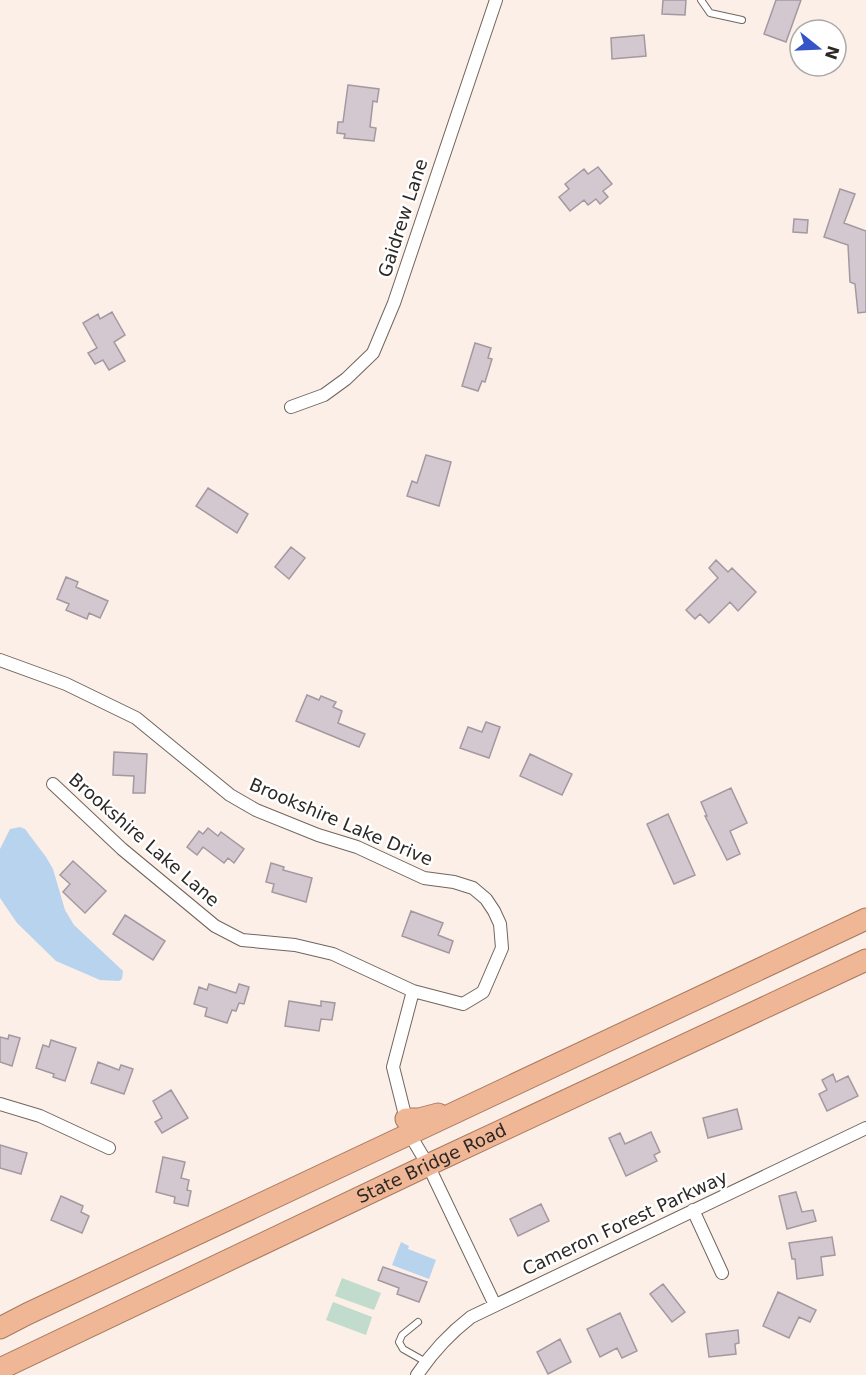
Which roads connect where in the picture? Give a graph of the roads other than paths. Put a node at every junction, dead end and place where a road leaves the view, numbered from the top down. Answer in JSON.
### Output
{"nodes":[{"id":1,"x":496,"y":0,"type":"edge"},
{"id":2,"x":701,"y":0,"type":"edge"},
{"id":3,"x":742,"y":20,"type":"dead end"},
{"id":4,"x":291,"y":407,"type":"dead end"},
{"id":5,"x":0,"y":660,"type":"edge"},
{"id":6,"x":53,"y":784,"type":"dead end"},
{"id":7,"x":866,"y":919,"type":"edge"},
{"id":8,"x":866,"y":960,"type":"edge"},
{"id":9,"x":413,"y":990,"type":"junction"},
{"id":10,"x":0,"y":1104,"type":"edge"},
{"id":11,"x":408,"y":1127,"type":"junction"},
{"id":12,"x":866,"y":1128,"type":"edge"},
{"id":13,"x":109,"y":1148,"type":"dead end"},
{"id":14,"x":428,"y":1165,"type":"junction"},
{"id":15,"x":693,"y":1210,"type":"junction"},
{"id":16,"x":722,"y":1273,"type":"dead end"},
{"id":17,"x":495,"y":1305,"type":"junction"},
{"id":18,"x":418,"y":1322,"type":"dead end"},
{"id":19,"x":0,"y":1328,"type":"edge"},
{"id":20,"x":426,"y":1362,"type":"junction"},
{"id":21,"x":0,"y":1369,"type":"edge"},
{"id":22,"x":417,"y":1375,"type":"edge"}],
"edges":[{"from":1,"to":4,"type":"street","name":"Gaidrew Lane"},
{"from":2,"to":3,"type":"lane"},
{"from":5,"to":9,"type":"street","name":"Brookshire Lake Drive"},
{"from":6,"to":9,"type":"street","name":"Brookshire Lake Lane"},
{"from":7,"to":11,"type":"highway","name":"State Bridge Road"},
{"from":8,"to":14,"type":"highway","name":"State Bridge Road"},
{"from":9,"to":11,"type":"street"},
{"from":10,"to":13,"type":"street"},
{"from":11,"to":14,"type":"street"},
{"from":11,"to":19,"type":"highway","name":"State Bridge Road"},
{"from":12,"to":15,"type":"street","name":"Cameron Forest Parkway"},
{"from":14,"to":17,"type":"street"},
{"from":14,"to":21,"type":"highway","name":"State Bridge Road"},
{"from":15,"to":16,"type":"street"},
{"from":15,"to":17,"type":"street","name":"Cameron Forest Parkway"},
{"from":17,"to":20,"type":"street","name":"Cameron Forest Parkway"},
{"from":18,"to":20,"type":"lane"},
{"from":20,"to":22,"type":"street","name":"Cameron Forest Parkway"}]}
